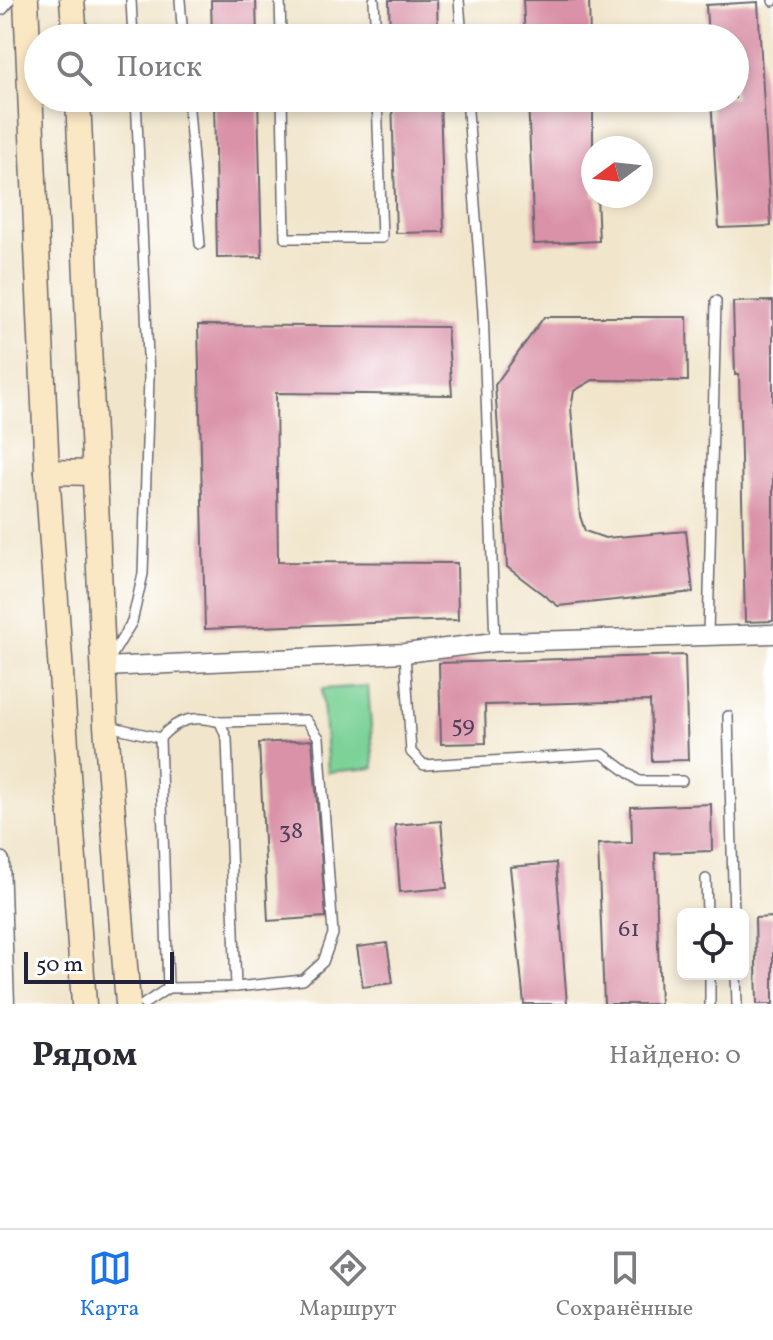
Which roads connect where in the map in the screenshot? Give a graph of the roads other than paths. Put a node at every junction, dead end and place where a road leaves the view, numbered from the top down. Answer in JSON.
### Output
{"nodes":[{"id":1,"x":5,"y":0,"type":"edge"},
{"id":2,"x":26,"y":0,"type":"edge"},
{"id":3,"x":72,"y":0,"type":"edge"},
{"id":4,"x":131,"y":0,"type":"edge"},
{"id":5,"x":180,"y":0,"type":"edge"},
{"id":6,"x":280,"y":0,"type":"edge"},
{"id":7,"x":374,"y":0,"type":"edge"},
{"id":8,"x":459,"y":0,"type":"edge"},
{"id":9,"x":0,"y":6,"type":"edge"},
{"id":10,"x":27,"y":24,"type":"edge"},
{"id":11,"x":74,"y":24,"type":"edge"},
{"id":12,"x":132,"y":24,"type":"edge"},
{"id":13,"x":182,"y":24,"type":"edge"},
{"id":14,"x":281,"y":24,"type":"edge"},
{"id":15,"x":375,"y":24,"type":"edge"},
{"id":16,"x":461,"y":24,"type":"edge"},
{"id":17,"x":31,"y":112,"type":"edge"},
{"id":18,"x":79,"y":112,"type":"edge"},
{"id":19,"x":137,"y":112,"type":"edge"},
{"id":20,"x":189,"y":112,"type":"edge"},
{"id":21,"x":282,"y":112,"type":"edge"},
{"id":22,"x":378,"y":112,"type":"edge"},
{"id":23,"x":468,"y":112,"type":"edge"},
{"id":24,"x":200,"y":244,"type":"dead end"},
{"id":25,"x":716,"y":301,"type":"dead end"},
{"id":26,"x":47,"y":472,"type":"junction"},
{"id":27,"x":95,"y":473,"type":"junction"},
{"id":28,"x":773,"y":634,"type":"edge"},
{"id":29,"x":708,"y":635,"type":"junction"},
{"id":30,"x":495,"y":642,"type":"junction"},
{"id":31,"x":405,"y":653,"type":"junction"},
{"id":32,"x":105,"y":667,"type":"junction"},
{"id":33,"x":728,"y":716,"type":"dead end"},
{"id":34,"x":220,"y":722,"type":"junction"},
{"id":35,"x":106,"y":726,"type":"junction"},
{"id":36,"x":160,"y":738,"type":"junction"},
{"id":37,"x":682,"y":781,"type":"dead end"},
{"id":38,"x":0,"y":861,"type":"edge"},
{"id":39,"x":706,"y":879,"type":"dead end"},
{"id":40,"x":707,"y":908,"type":"edge"},
{"id":41,"x":734,"y":908,"type":"edge"},
{"id":42,"x":710,"y":980,"type":"edge"},
{"id":43,"x":736,"y":980,"type":"edge"},
{"id":44,"x":236,"y":987,"type":"junction"},
{"id":45,"x":168,"y":988,"type":"junction"},
{"id":46,"x":5,"y":1004,"type":"edge"},
{"id":47,"x":84,"y":1004,"type":"edge"},
{"id":48,"x":128,"y":1004,"type":"edge"},
{"id":49,"x":144,"y":1004,"type":"edge"},
{"id":50,"x":710,"y":1004,"type":"edge"},
{"id":51,"x":737,"y":1004,"type":"edge"}],
"edges":[{"from":1,"to":9,"type":"street"},
{"from":2,"to":10,"type":"main road"},
{"from":3,"to":11,"type":"main road"},
{"from":4,"to":12,"type":"lane"},
{"from":5,"to":13,"type":"lane"},
{"from":6,"to":14,"type":"lane"},
{"from":7,"to":15,"type":"lane"},
{"from":8,"to":16,"type":"lane"},
{"from":17,"to":26,"type":"main road"},
{"from":18,"to":27,"type":"main road"},
{"from":19,"to":32,"type":"lane"},
{"from":20,"to":24,"type":"lane"},
{"from":21,"to":22,"type":"lane"},
{"from":23,"to":30,"type":"lane"},
{"from":25,"to":29,"type":"lane"},
{"from":26,"to":27,"type":"main road"},
{"from":26,"to":47,"type":"main road"},
{"from":27,"to":32,"type":"main road"},
{"from":28,"to":29,"type":"street"},
{"from":29,"to":30,"type":"street"},
{"from":30,"to":31,"type":"street"},
{"from":31,"to":32,"type":"street"},
{"from":31,"to":37,"type":"lane"},
{"from":32,"to":35,"type":"main road"},
{"from":33,"to":41,"type":"lane"},
{"from":34,"to":36,"type":"lane"},
{"from":34,"to":44,"type":"lane"},
{"from":34,"to":44,"type":"lane"},
{"from":35,"to":36,"type":"lane"},
{"from":35,"to":48,"type":"main road"},
{"from":36,"to":45,"type":"lane"},
{"from":38,"to":46,"type":"street"},
{"from":39,"to":40,"type":"lane"},
{"from":42,"to":50,"type":"lane"},
{"from":43,"to":51,"type":"lane"},
{"from":44,"to":45,"type":"lane"},
{"from":45,"to":49,"type":"lane"}]}
